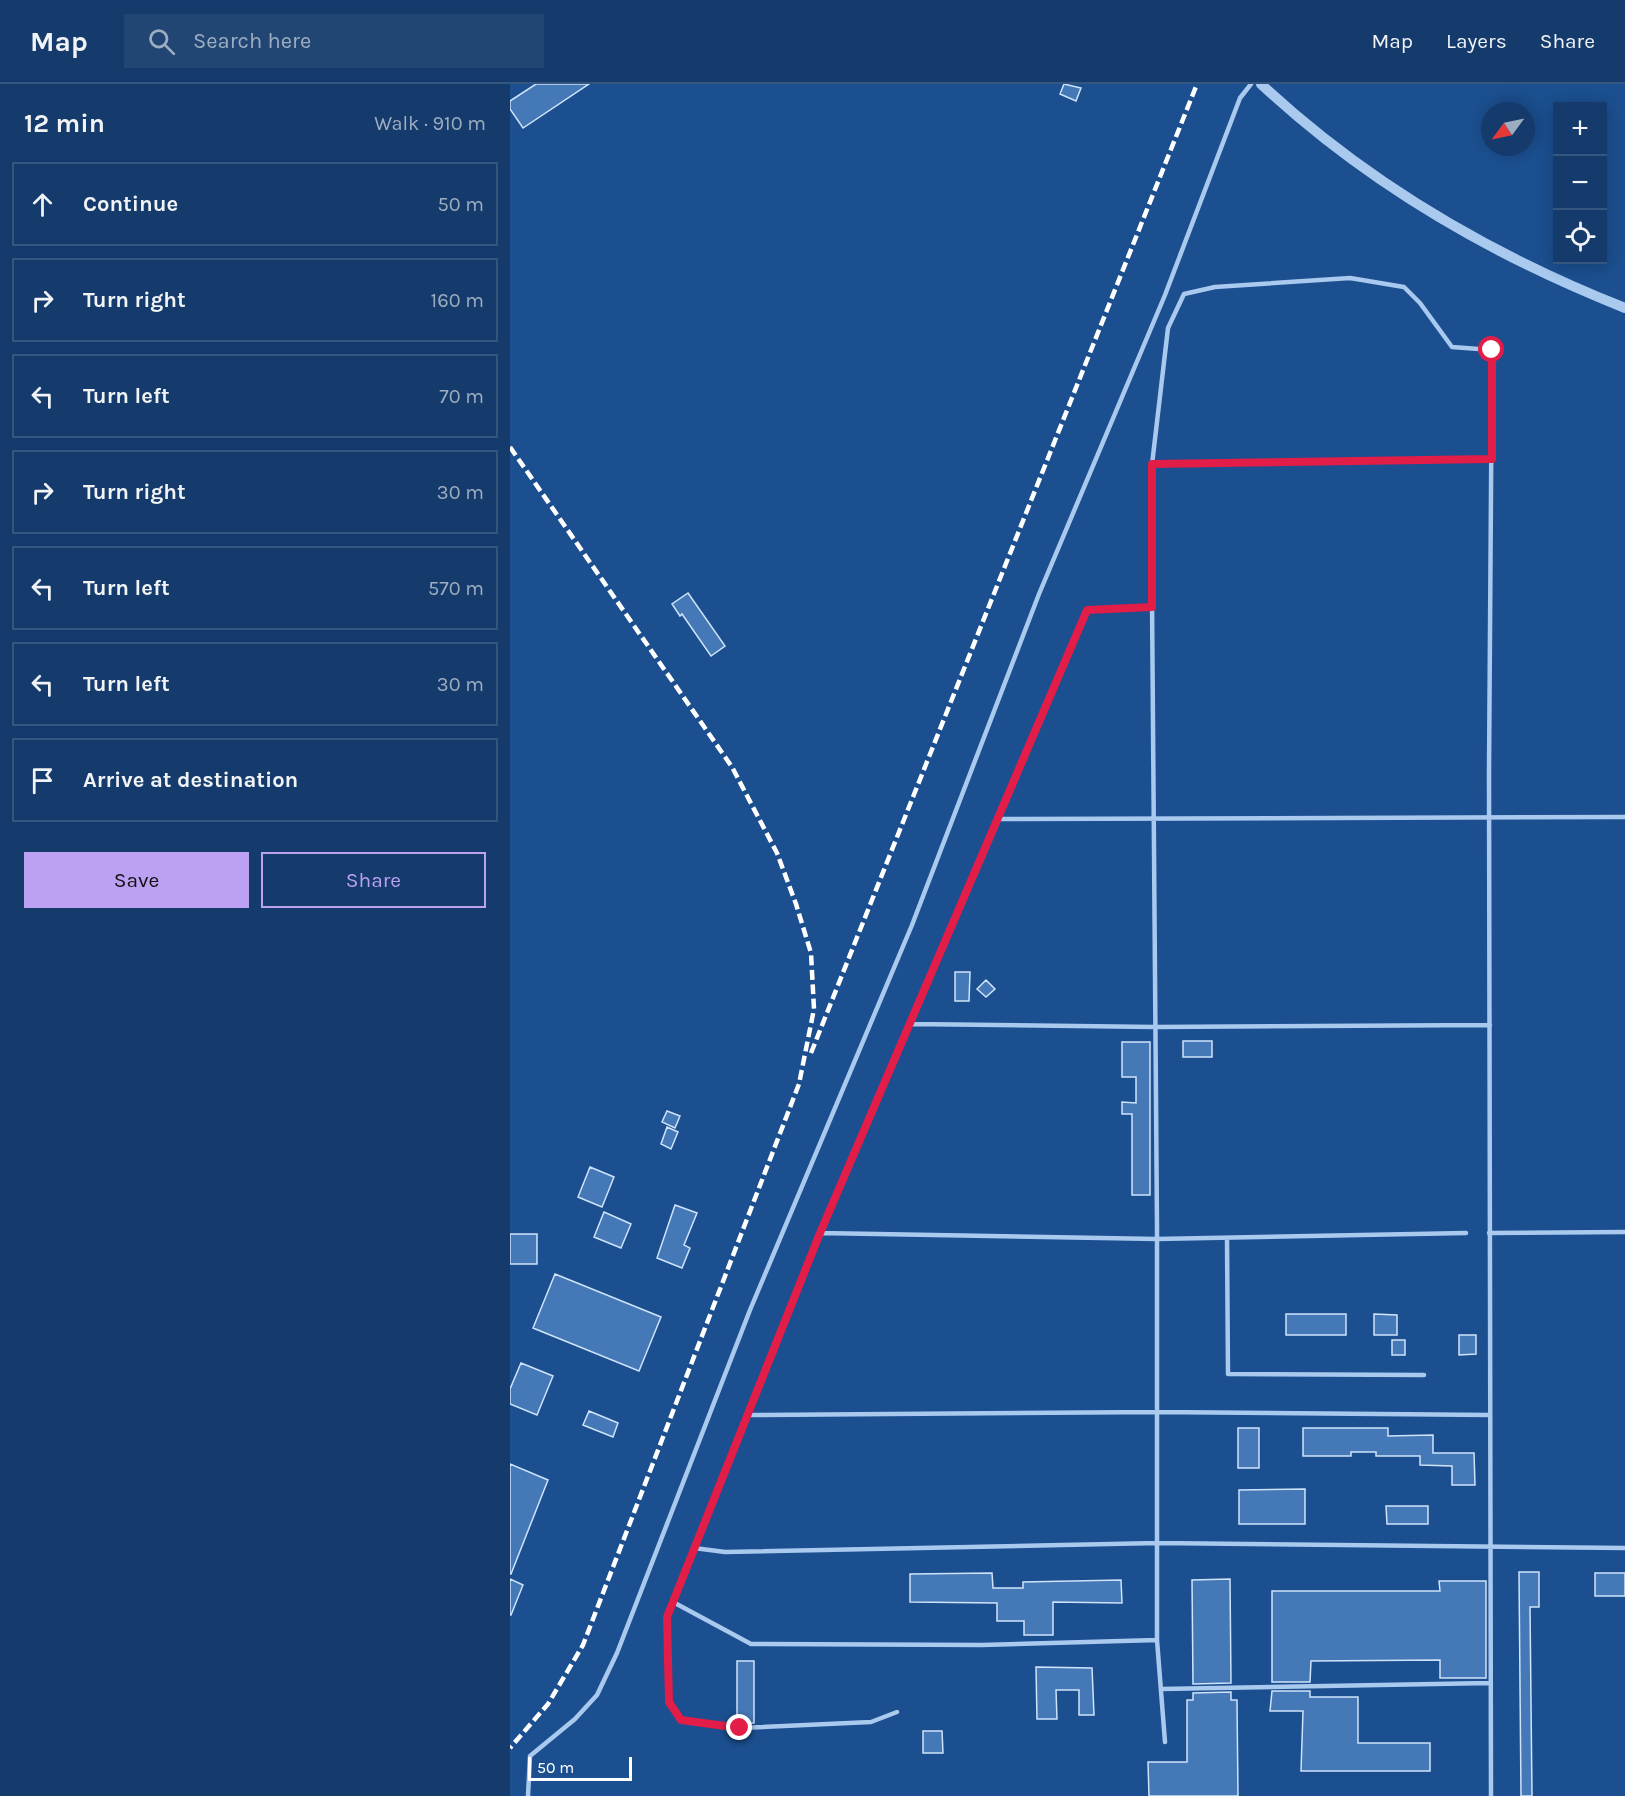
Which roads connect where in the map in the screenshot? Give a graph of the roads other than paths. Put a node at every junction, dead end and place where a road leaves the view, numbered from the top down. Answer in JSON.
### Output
{"nodes":[{"id":1,"x":1251,"y":84,"type":"edge"},
{"id":2,"x":1261,"y":84,"type":"edge"},
{"id":3,"x":1625,"y":308,"type":"edge"},
{"id":4,"x":1492,"y":459,"type":"junction"},
{"id":5,"x":1152,"y":464,"type":"junction"},
{"id":6,"x":1152,"y":607,"type":"junction"},
{"id":7,"x":1625,"y":817,"type":"edge"},
{"id":8,"x":1153,"y":818,"type":"junction"},
{"id":9,"x":1490,"y":818,"type":"junction"},
{"id":10,"x":999,"y":819,"type":"junction"},
{"id":11,"x":911,"y":1024,"type":"junction"},
{"id":12,"x":1490,"y":1025,"type":"junction"},
{"id":13,"x":1155,"y":1027,"type":"junction"},
{"id":14,"x":1625,"y":1232,"type":"edge"},
{"id":15,"x":820,"y":1233,"type":"junction"},
{"id":16,"x":1466,"y":1233,"type":"dead end"},
{"id":17,"x":1489,"y":1233,"type":"junction"},
{"id":18,"x":1227,"y":1238,"type":"junction"},
{"id":19,"x":1157,"y":1239,"type":"junction"},
{"id":20,"x":1424,"y":1375,"type":"dead end"},
{"id":21,"x":1157,"y":1412,"type":"junction"},
{"id":22,"x":747,"y":1415,"type":"junction"},
{"id":23,"x":1489,"y":1415,"type":"junction"},
{"id":24,"x":1157,"y":1544,"type":"junction"},
{"id":25,"x":1489,"y":1546,"type":"junction"},
{"id":26,"x":694,"y":1548,"type":"junction"},
{"id":27,"x":1625,"y":1548,"type":"edge"},
{"id":28,"x":673,"y":1602,"type":"junction"},
{"id":29,"x":1157,"y":1640,"type":"junction"},
{"id":30,"x":1490,"y":1683,"type":"junction"},
{"id":31,"x":1161,"y":1689,"type":"junction"},
{"id":32,"x":897,"y":1712,"type":"dead end"},
{"id":33,"x":1166,"y":1742,"type":"dead end"},
{"id":34,"x":528,"y":1796,"type":"edge"},
{"id":35,"x":1491,"y":1796,"type":"edge"}],
"edges":[{"from":1,"to":34,"type":"lane"},
{"from":2,"to":3,"type":"street"},
{"from":4,"to":5,"type":"lane"},
{"from":4,"to":5,"type":"lane"},
{"from":4,"to":9,"type":"lane"},
{"from":5,"to":6,"type":"lane"},
{"from":6,"to":8,"type":"lane"},
{"from":6,"to":10,"type":"lane"},
{"from":7,"to":9,"type":"lane"},
{"from":8,"to":9,"type":"lane"},
{"from":8,"to":10,"type":"lane"},
{"from":8,"to":13,"type":"lane"},
{"from":9,"to":12,"type":"lane"},
{"from":10,"to":11,"type":"lane"},
{"from":11,"to":13,"type":"lane"},
{"from":11,"to":15,"type":"lane"},
{"from":12,"to":13,"type":"lane"},
{"from":12,"to":17,"type":"lane"},
{"from":13,"to":19,"type":"lane"},
{"from":14,"to":17,"type":"lane"},
{"from":15,"to":19,"type":"lane"},
{"from":15,"to":22,"type":"lane"},
{"from":16,"to":18,"type":"lane"},
{"from":17,"to":23,"type":"lane"},
{"from":18,"to":19,"type":"lane"},
{"from":18,"to":20,"type":"lane"},
{"from":19,"to":21,"type":"lane"},
{"from":21,"to":22,"type":"lane"},
{"from":21,"to":23,"type":"lane"},
{"from":21,"to":24,"type":"lane"},
{"from":22,"to":26,"type":"lane"},
{"from":23,"to":25,"type":"lane"},
{"from":24,"to":25,"type":"lane"},
{"from":24,"to":26,"type":"lane"},
{"from":24,"to":29,"type":"lane"},
{"from":25,"to":27,"type":"lane"},
{"from":25,"to":30,"type":"lane"},
{"from":26,"to":28,"type":"lane"},
{"from":28,"to":29,"type":"lane"},
{"from":28,"to":32,"type":"lane"},
{"from":29,"to":31,"type":"lane"},
{"from":30,"to":31,"type":"lane"},
{"from":30,"to":35,"type":"lane"},
{"from":31,"to":33,"type":"lane"}]}
